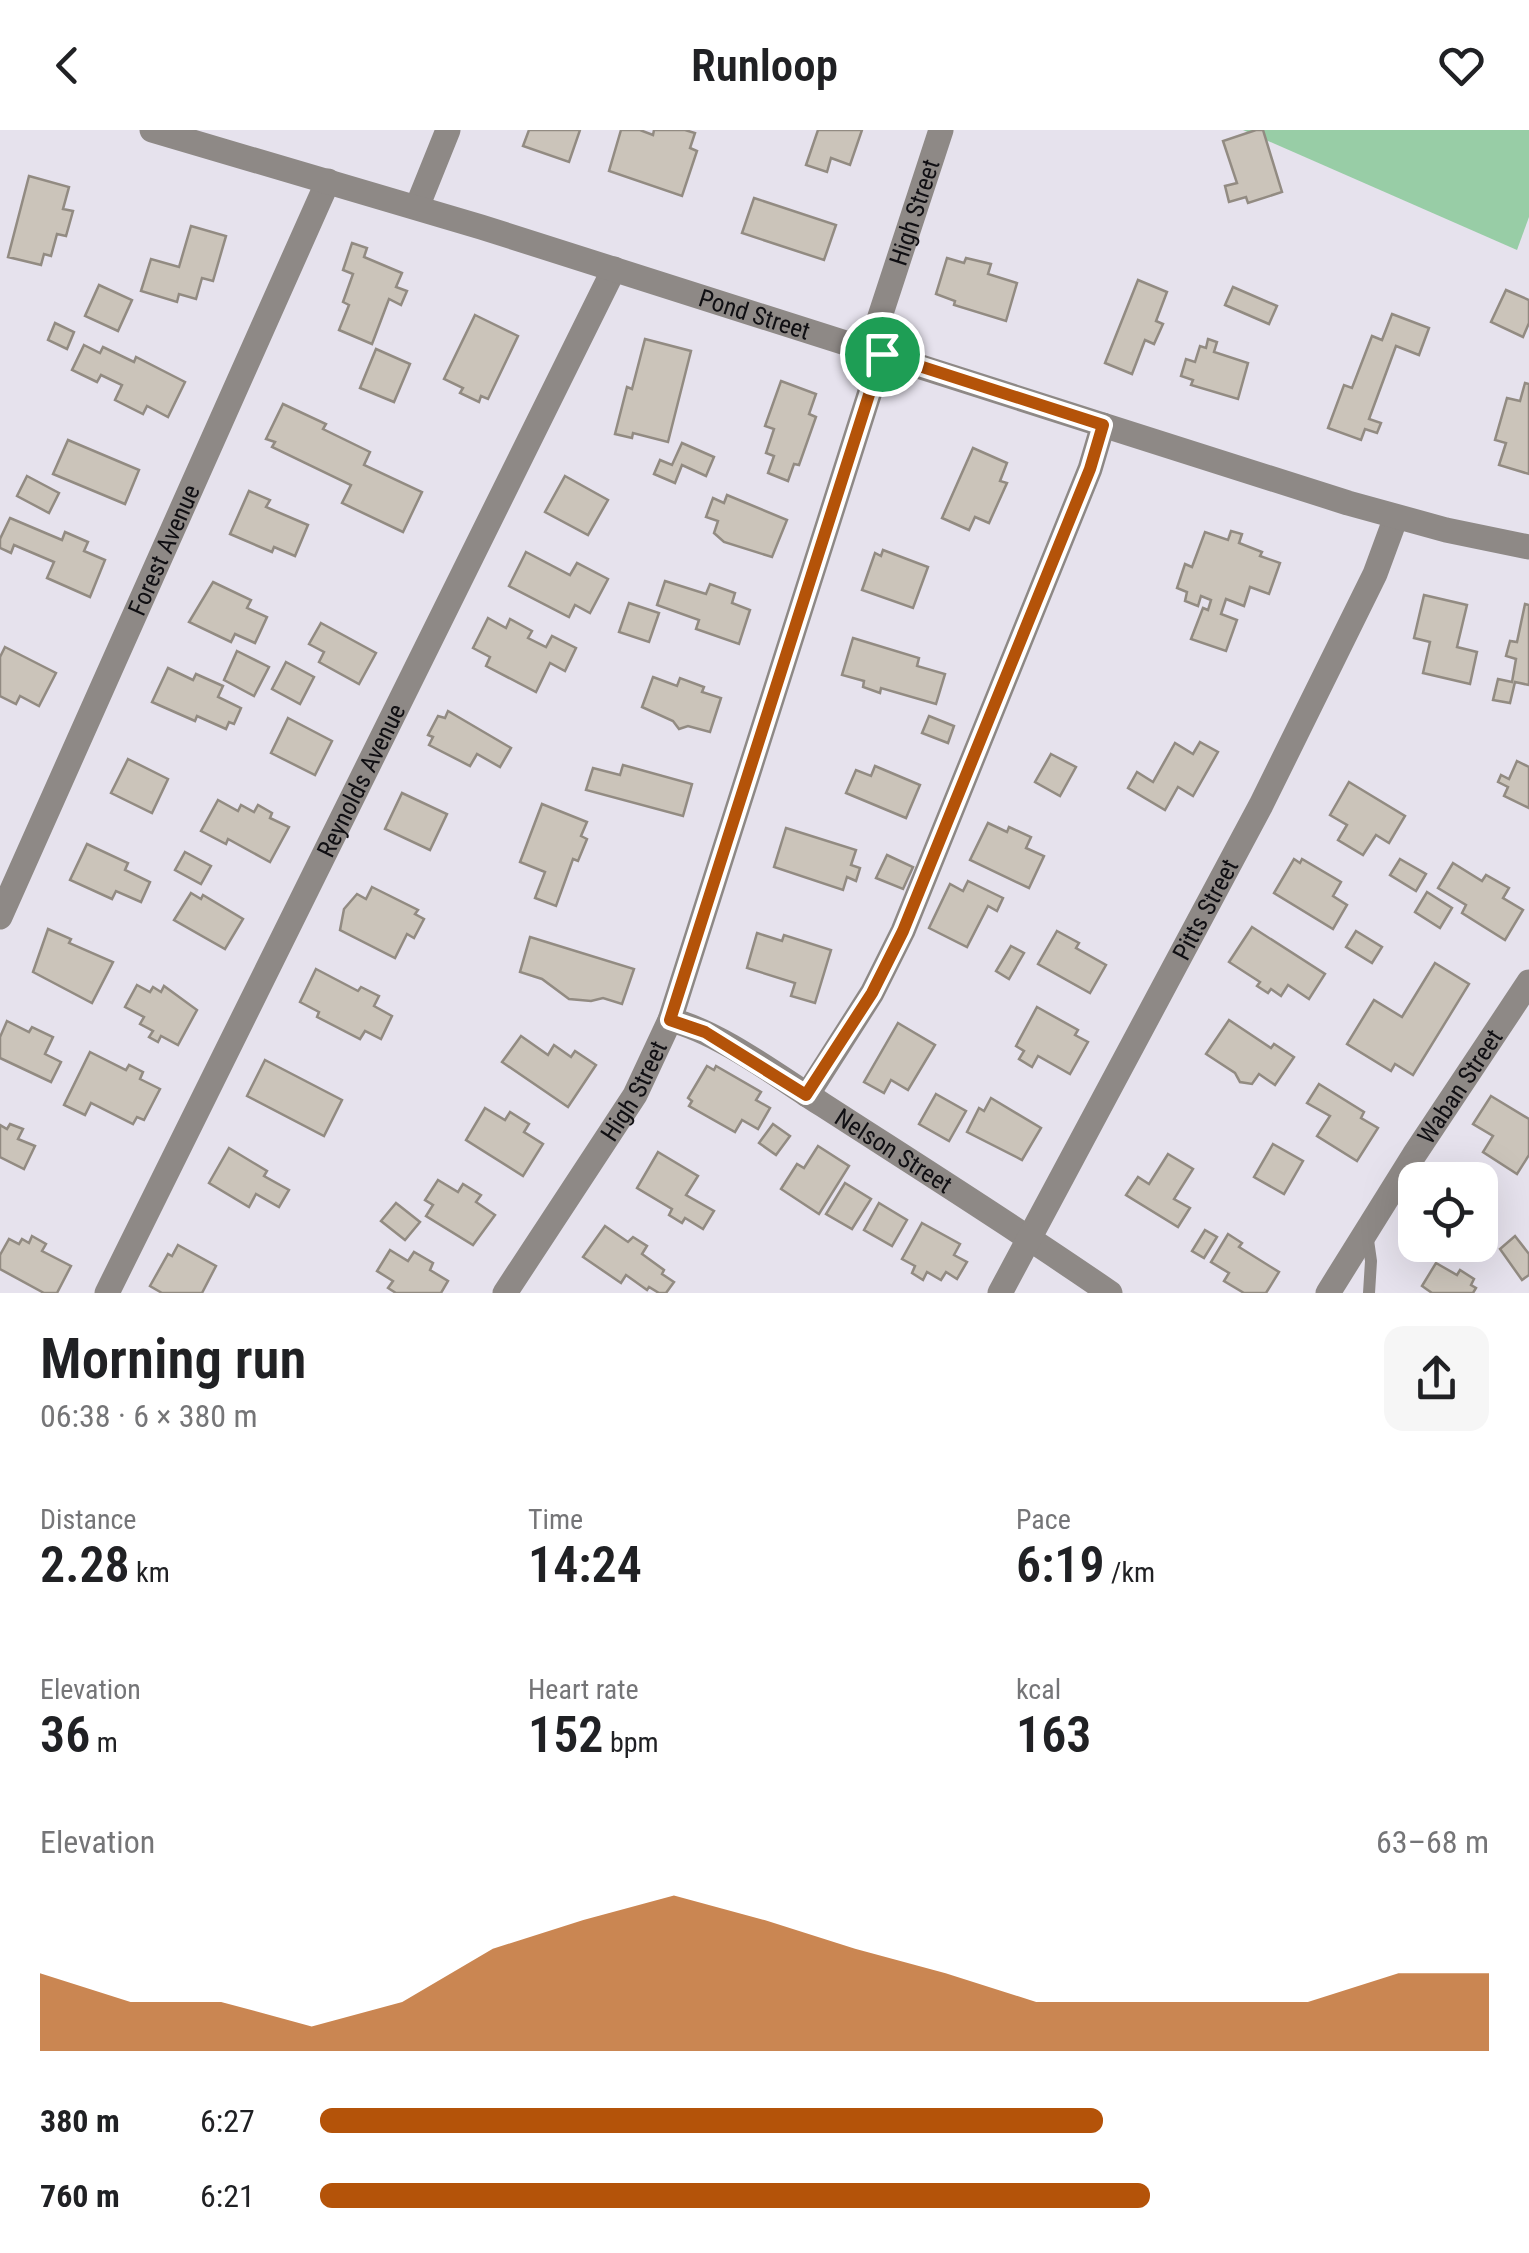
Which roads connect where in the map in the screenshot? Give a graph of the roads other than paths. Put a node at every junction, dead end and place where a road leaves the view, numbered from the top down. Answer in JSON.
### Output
{"nodes":[{"id":1,"x":152,"y":130,"type":"edge"},
{"id":2,"x":448,"y":130,"type":"edge"},
{"id":3,"x":940,"y":130,"type":"edge"},
{"id":4,"x":328,"y":182,"type":"junction"},
{"id":5,"x":416,"y":207,"type":"junction"},
{"id":6,"x":614,"y":269,"type":"junction"},
{"id":7,"x":876,"y":352,"type":"junction"},
{"id":8,"x":1103,"y":425,"type":"junction"},
{"id":9,"x":1396,"y":517,"type":"junction"},
{"id":10,"x":1529,"y":547,"type":"edge"},
{"id":11,"x":0,"y":917,"type":"edge"},
{"id":12,"x":1529,"y":982,"type":"edge"},
{"id":13,"x":670,"y":1020,"type":"junction"},
{"id":14,"x":806,"y":1095,"type":"junction"},
{"id":15,"x":1366,"y":1230,"type":"junction"},
{"id":16,"x":1029,"y":1237,"type":"junction"},
{"id":17,"x":108,"y":1293,"type":"edge"},
{"id":18,"x":505,"y":1293,"type":"edge"},
{"id":19,"x":1000,"y":1293,"type":"edge"},
{"id":20,"x":1110,"y":1293,"type":"edge"},
{"id":21,"x":1328,"y":1293,"type":"edge"},
{"id":22,"x":1370,"y":1293,"type":"edge"}],
"edges":[{"from":1,"to":4,"type":"street","name":"Pond Street"},
{"from":2,"to":5,"type":"street"},
{"from":3,"to":7,"type":"street","name":"High Street"},
{"from":4,"to":5,"type":"street","name":"Pond Street"},
{"from":4,"to":11,"type":"street","name":"Forest Avenue"},
{"from":5,"to":6,"type":"street","name":"Pond Street"},
{"from":6,"to":7,"type":"street","name":"Pond Street"},
{"from":6,"to":17,"type":"street","name":"Reynolds Avenue"},
{"from":7,"to":8,"type":"street","name":"Pond Street"},
{"from":7,"to":13,"type":"street","name":"High Street"},
{"from":8,"to":9,"type":"street","name":"Pond Street"},
{"from":8,"to":14,"type":"street"},
{"from":9,"to":10,"type":"street","name":"Pond Street"},
{"from":9,"to":16,"type":"street","name":"Pitts Street"},
{"from":12,"to":15,"type":"street","name":"Waban Street"},
{"from":13,"to":14,"type":"street","name":"Nelson Street"},
{"from":13,"to":18,"type":"street","name":"High Street"},
{"from":14,"to":16,"type":"street","name":"Nelson Street"},
{"from":15,"to":21,"type":"street","name":"Waban Street"},
{"from":15,"to":22,"type":"lane"},
{"from":16,"to":19,"type":"street","name":"Pitts Street"},
{"from":16,"to":20,"type":"street","name":"Nelson Street"}]}
